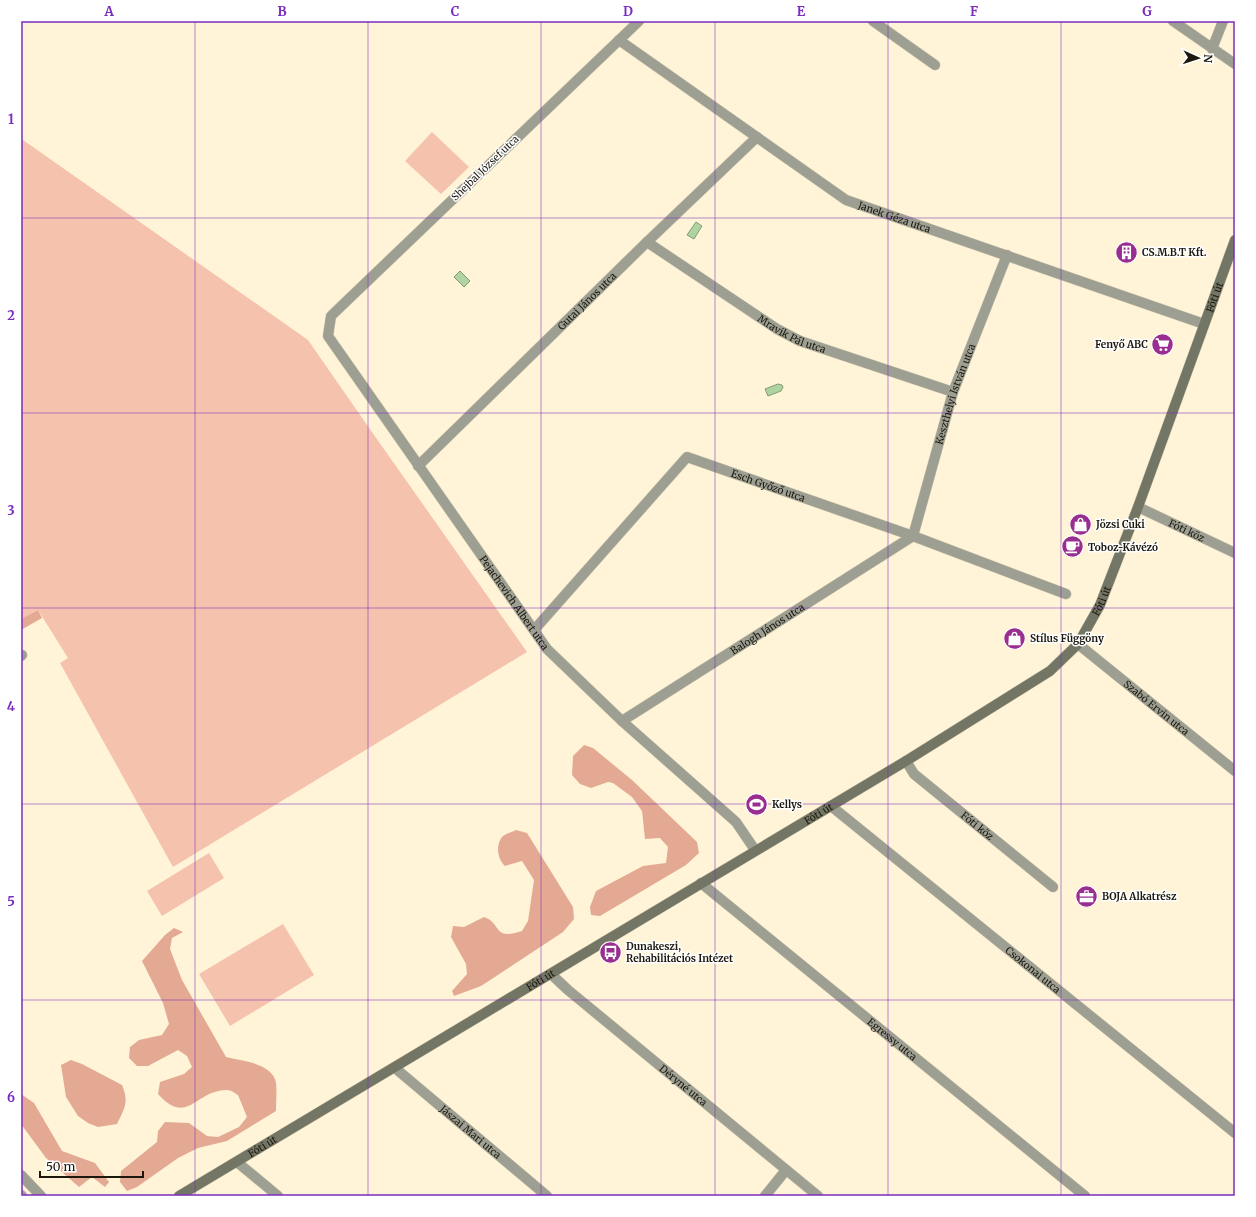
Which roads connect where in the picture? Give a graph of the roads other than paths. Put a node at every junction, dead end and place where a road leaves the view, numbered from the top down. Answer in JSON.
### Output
{"nodes":[{"id":1,"x":639,"y":21,"type":"edge"},
{"id":2,"x":873,"y":21,"type":"edge"},
{"id":3,"x":1173,"y":21,"type":"edge"},
{"id":4,"x":1223,"y":21,"type":"edge"},
{"id":5,"x":620,"y":40,"type":"junction"},
{"id":6,"x":1212,"y":49,"type":"junction"},
{"id":7,"x":1235,"y":64,"type":"edge"},
{"id":8,"x":935,"y":66,"type":"dead end"},
{"id":9,"x":757,"y":137,"type":"junction"},
{"id":10,"x":1235,"y":240,"type":"edge"},
{"id":11,"x":647,"y":242,"type":"junction"},
{"id":12,"x":1006,"y":256,"type":"junction"},
{"id":13,"x":331,"y":316,"type":"joint"},
{"id":14,"x":1204,"y":324,"type":"junction"},
{"id":15,"x":953,"y":392,"type":"junction"},
{"id":16,"x":418,"y":466,"type":"junction"},
{"id":17,"x":1138,"y":507,"type":"junction"},
{"id":18,"x":913,"y":536,"type":"junction"},
{"id":19,"x":1235,"y":553,"type":"edge"},
{"id":20,"x":1066,"y":594,"type":"dead end"},
{"id":21,"x":534,"y":630,"type":"junction"},
{"id":22,"x":1078,"y":644,"type":"junction"},
{"id":23,"x":622,"y":721,"type":"junction"},
{"id":24,"x":906,"y":760,"type":"junction"},
{"id":25,"x":1235,"y":771,"type":"edge"},
{"id":26,"x":830,"y":806,"type":"junction"},
{"id":27,"x":755,"y":850,"type":"junction"},
{"id":28,"x":701,"y":883,"type":"junction"},
{"id":29,"x":1053,"y":887,"type":"dead end"},
{"id":30,"x":550,"y":974,"type":"junction"},
{"id":31,"x":394,"y":1068,"type":"junction"},
{"id":32,"x":1235,"y":1133,"type":"edge"},
{"id":33,"x":237,"y":1162,"type":"junction"},
{"id":34,"x":786,"y":1170,"type":"junction"},
{"id":35,"x":21,"y":1176,"type":"edge"},
{"id":36,"x":41,"y":1196,"type":"edge"},
{"id":37,"x":179,"y":1196,"type":"edge"},
{"id":38,"x":278,"y":1196,"type":"edge"},
{"id":39,"x":547,"y":1196,"type":"edge"},
{"id":40,"x":765,"y":1196,"type":"edge"},
{"id":41,"x":818,"y":1196,"type":"edge"},
{"id":42,"x":1085,"y":1196,"type":"edge"}],
"edges":[{"from":1,"to":5,"type":"street","name":"Shejbal József utca"},
{"from":2,"to":8,"type":"street"},
{"from":3,"to":6,"type":"street"},
{"from":4,"to":6,"type":"street"},
{"from":5,"to":9,"type":"street","name":"Janek Géza utca"},
{"from":5,"to":13,"type":"street","name":"Shejbal József utca"},
{"from":6,"to":7,"type":"street"},
{"from":9,"to":11,"type":"street","name":"Gutai János utca"},
{"from":9,"to":12,"type":"street","name":"Janek Géza utca"},
{"from":10,"to":14,"type":"main road","name":"Fóti út"},
{"from":11,"to":15,"type":"street","name":"Mravik Pál utca"},
{"from":11,"to":16,"type":"street","name":"Gutai János utca"},
{"from":12,"to":14,"type":"street","name":"Janek Géza utca"},
{"from":12,"to":15,"type":"street","name":"Keszthelyi István utca"},
{"from":13,"to":16,"type":"street","name":"Pejachevich Albert utca"},
{"from":14,"to":17,"type":"main road","name":"Fóti út"},
{"from":15,"to":18,"type":"street","name":"Keszthelyi István utca"},
{"from":16,"to":21,"type":"street","name":"Pejachevich Albert utca"},
{"from":17,"to":19,"type":"street","name":"Fóti köz"},
{"from":17,"to":22,"type":"main road","name":"Fóti út"},
{"from":18,"to":20,"type":"street","name":"Esch Győző utca"},
{"from":18,"to":21,"type":"street","name":"Esch Győző utca"},
{"from":18,"to":23,"type":"street","name":"Balogh János utca"},
{"from":21,"to":23,"type":"street","name":"Pejachevich Albert utca"},
{"from":22,"to":24,"type":"main road","name":"Fóti út"},
{"from":22,"to":25,"type":"street","name":"Szabó Ervin utca"},
{"from":23,"to":27,"type":"street","name":"Pejachevich Albert utca"},
{"from":24,"to":26,"type":"main road","name":"Fóti út"},
{"from":24,"to":29,"type":"street","name":"Fóti köz"},
{"from":26,"to":27,"type":"main road","name":"Fóti út"},
{"from":26,"to":32,"type":"street","name":"Csokonai utca"},
{"from":27,"to":28,"type":"main road","name":"Fóti út"},
{"from":28,"to":30,"type":"main road","name":"Fóti út"},
{"from":28,"to":42,"type":"street","name":"Egressy utca"},
{"from":30,"to":31,"type":"main road","name":"Fóti út"},
{"from":30,"to":34,"type":"street","name":"Déryné utca"},
{"from":31,"to":33,"type":"main road","name":"Fóti út"},
{"from":31,"to":39,"type":"street","name":"Jászai Mari utca"},
{"from":33,"to":37,"type":"main road","name":"Fóti út"},
{"from":33,"to":38,"type":"street"},
{"from":34,"to":40,"type":"street"},
{"from":34,"to":41,"type":"street","name":"Déryné utca"},
{"from":35,"to":36,"type":"street"}]}
